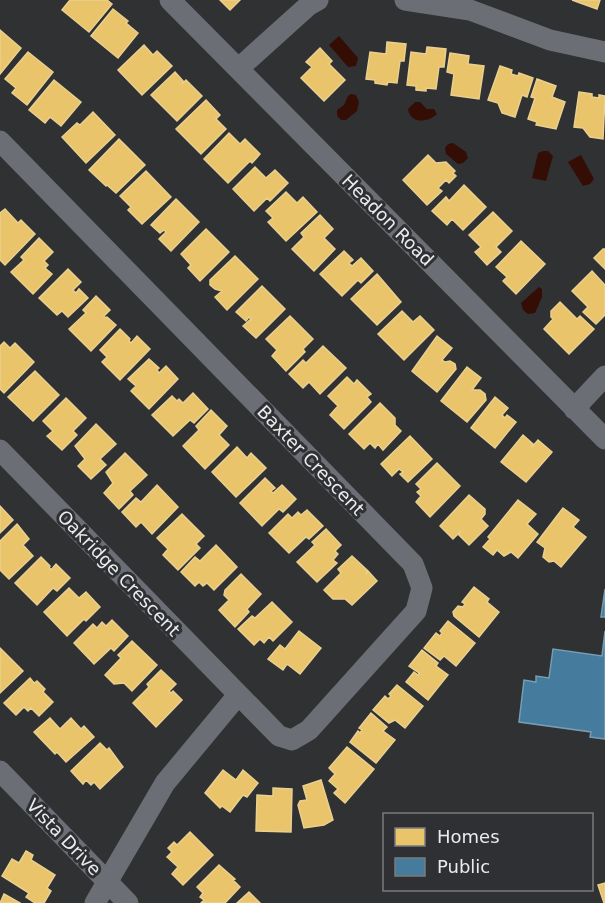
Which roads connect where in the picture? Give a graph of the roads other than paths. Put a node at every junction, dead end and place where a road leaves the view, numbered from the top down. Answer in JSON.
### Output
{"nodes":[{"id":1,"x":170,"y":0,"type":"edge"},
{"id":2,"x":318,"y":0,"type":"edge"},
{"id":3,"x":405,"y":0,"type":"edge"},
{"id":4,"x":605,"y":52,"type":"edge"},
{"id":5,"x":239,"y":68,"type":"junction"},
{"id":6,"x":0,"y":141,"type":"edge"},
{"id":7,"x":605,"y":376,"type":"edge"},
{"id":8,"x":574,"y":409,"type":"junction"},
{"id":9,"x":605,"y":439,"type":"edge"},
{"id":10,"x":0,"y":450,"type":"edge"},
{"id":11,"x":238,"y":695,"type":"junction"},
{"id":12,"x":0,"y":771,"type":"edge"},
{"id":13,"x":108,"y":883,"type":"junction"},
{"id":14,"x":95,"y":903,"type":"edge"},
{"id":15,"x":128,"y":903,"type":"edge"}],
"edges":[{"from":1,"to":5,"type":"street","name":"Headon Road"},
{"from":2,"to":5,"type":"street"},
{"from":3,"to":4,"type":"street"},
{"from":5,"to":8,"type":"street","name":"Headon Road"},
{"from":6,"to":11,"type":"street","name":"Baxter Crescent"},
{"from":7,"to":8,"type":"street"},
{"from":8,"to":9,"type":"street","name":"Headon Road"},
{"from":10,"to":11,"type":"street","name":"Oakridge Crescent"},
{"from":11,"to":13,"type":"street"},
{"from":12,"to":13,"type":"street","name":"Vista Drive"},
{"from":13,"to":14,"type":"street"},
{"from":13,"to":15,"type":"street","name":"Vista Drive"}]}
